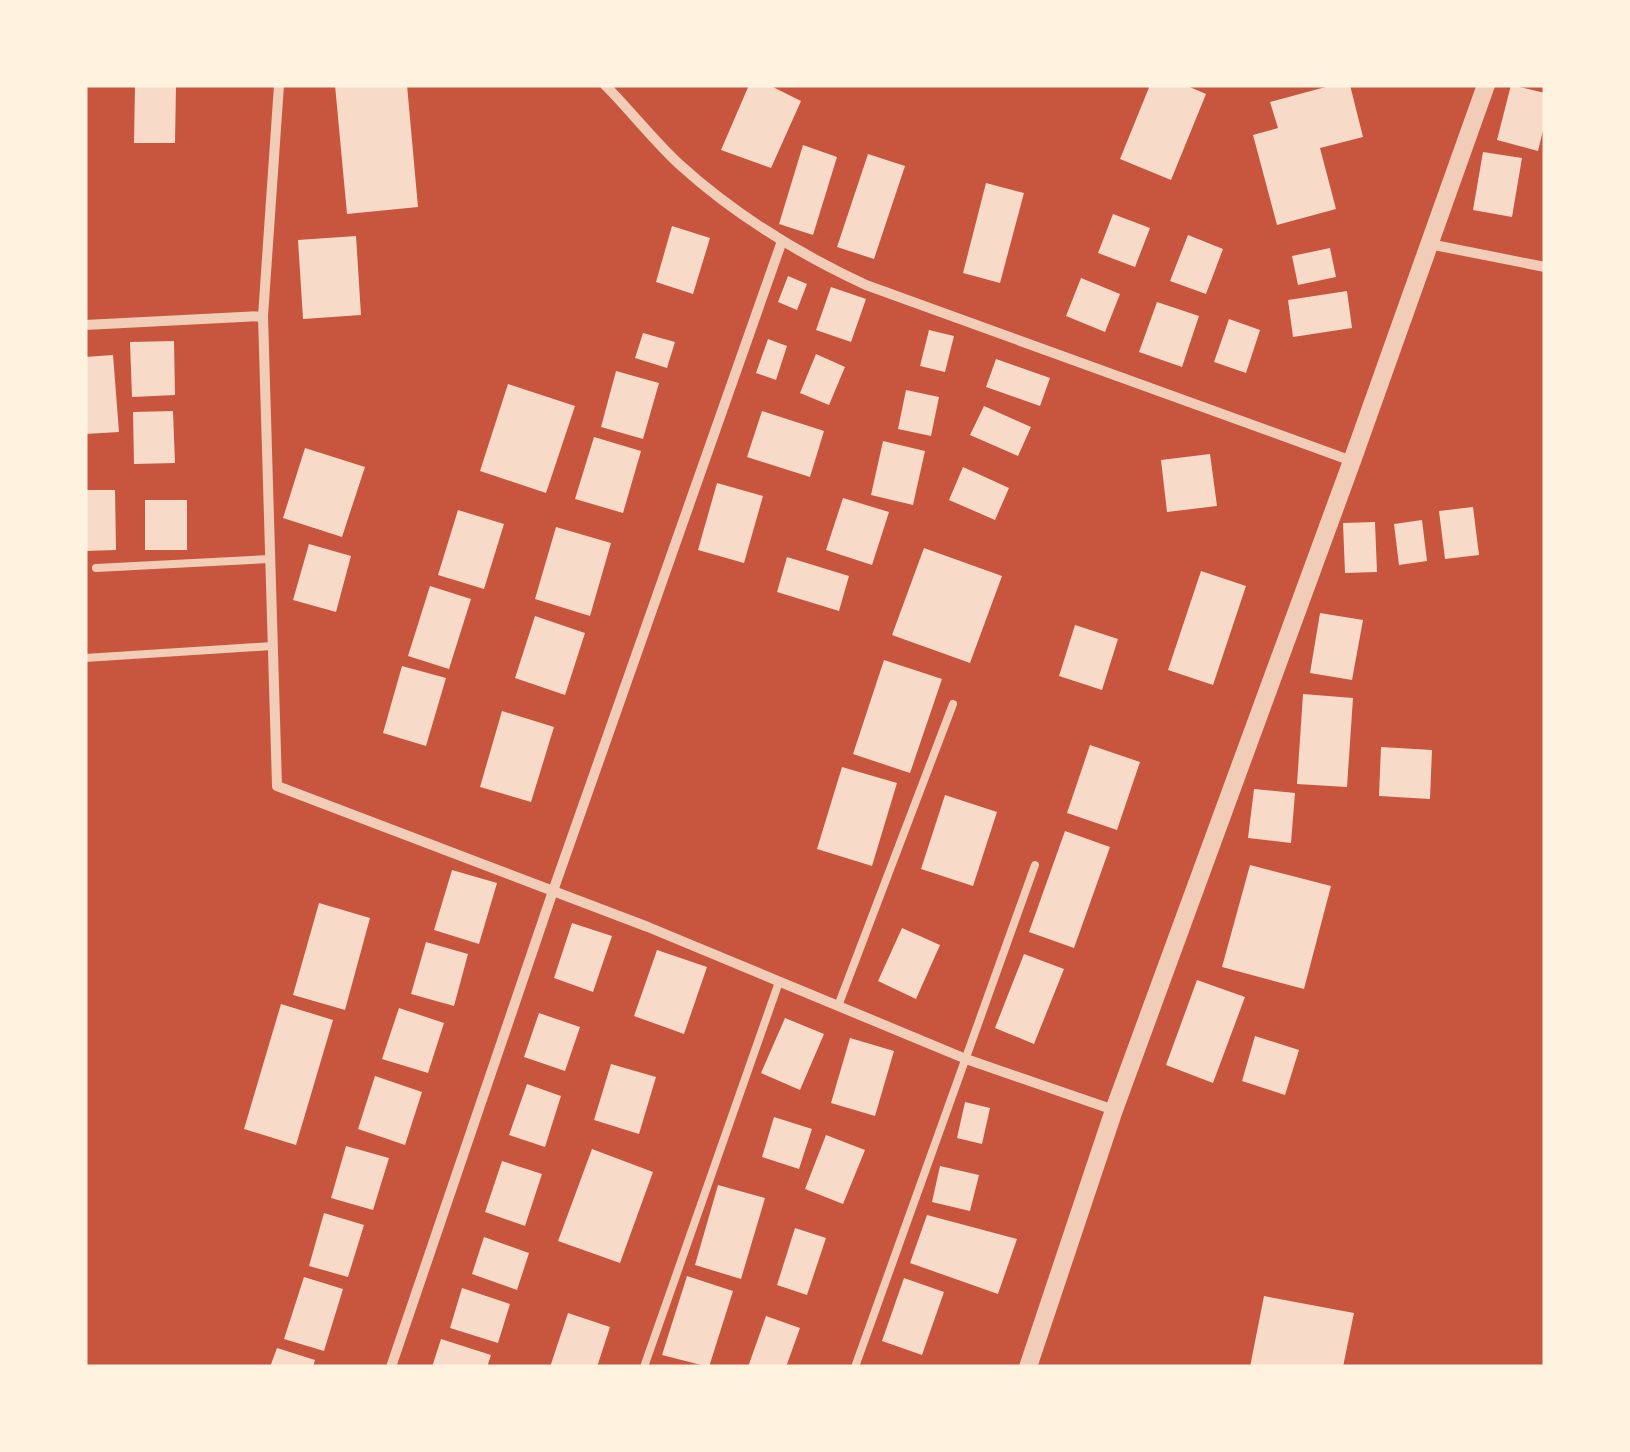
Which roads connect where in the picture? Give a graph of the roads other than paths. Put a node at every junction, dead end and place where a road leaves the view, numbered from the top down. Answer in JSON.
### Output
{"nodes":[{"id":1,"x":279,"y":85,"type":"edge"},
{"id":2,"x":605,"y":85,"type":"edge"},
{"id":3,"x":1486,"y":85,"type":"edge"},
{"id":4,"x":782,"y":241,"type":"junction"},
{"id":5,"x":1429,"y":244,"type":"junction"},
{"id":6,"x":1545,"y":267,"type":"edge"},
{"id":7,"x":263,"y":316,"type":"junction"},
{"id":8,"x":85,"y":324,"type":"edge"},
{"id":9,"x":1352,"y":460,"type":"junction"},
{"id":10,"x":270,"y":558,"type":"junction"},
{"id":11,"x":96,"y":568,"type":"dead end"},
{"id":12,"x":272,"y":646,"type":"junction"},
{"id":13,"x":85,"y":658,"type":"edge"},
{"id":14,"x":953,"y":704,"type":"dead end"},
{"id":15,"x":1036,"y":865,"type":"dead end"},
{"id":16,"x":553,"y":891,"type":"junction"},
{"id":17,"x":779,"y":982,"type":"junction"},
{"id":18,"x":838,"y":1006,"type":"junction"},
{"id":19,"x":966,"y":1058,"type":"junction"},
{"id":20,"x":1114,"y":1110,"type":"junction"},
{"id":21,"x":391,"y":1367,"type":"edge"},
{"id":22,"x":644,"y":1367,"type":"edge"},
{"id":23,"x":854,"y":1367,"type":"edge"},
{"id":24,"x":1028,"y":1367,"type":"edge"}],
"edges":[{"from":1,"to":7,"type":"street"},
{"from":2,"to":4,"type":"street"},
{"from":3,"to":5,"type":"street"},
{"from":4,"to":9,"type":"street"},
{"from":4,"to":16,"type":"street"},
{"from":5,"to":6,"type":"street"},
{"from":5,"to":9,"type":"street"},
{"from":7,"to":8,"type":"street"},
{"from":7,"to":10,"type":"street"},
{"from":9,"to":20,"type":"street"},
{"from":10,"to":11,"type":"lane"},
{"from":10,"to":12,"type":"street"},
{"from":12,"to":13,"type":"lane"},
{"from":12,"to":16,"type":"street"},
{"from":14,"to":18,"type":"lane"},
{"from":15,"to":19,"type":"lane"},
{"from":16,"to":17,"type":"street"},
{"from":16,"to":21,"type":"street"},
{"from":17,"to":18,"type":"street"},
{"from":17,"to":22,"type":"lane"},
{"from":18,"to":19,"type":"street"},
{"from":19,"to":20,"type":"street"},
{"from":19,"to":23,"type":"lane"},
{"from":20,"to":24,"type":"street"}]}
